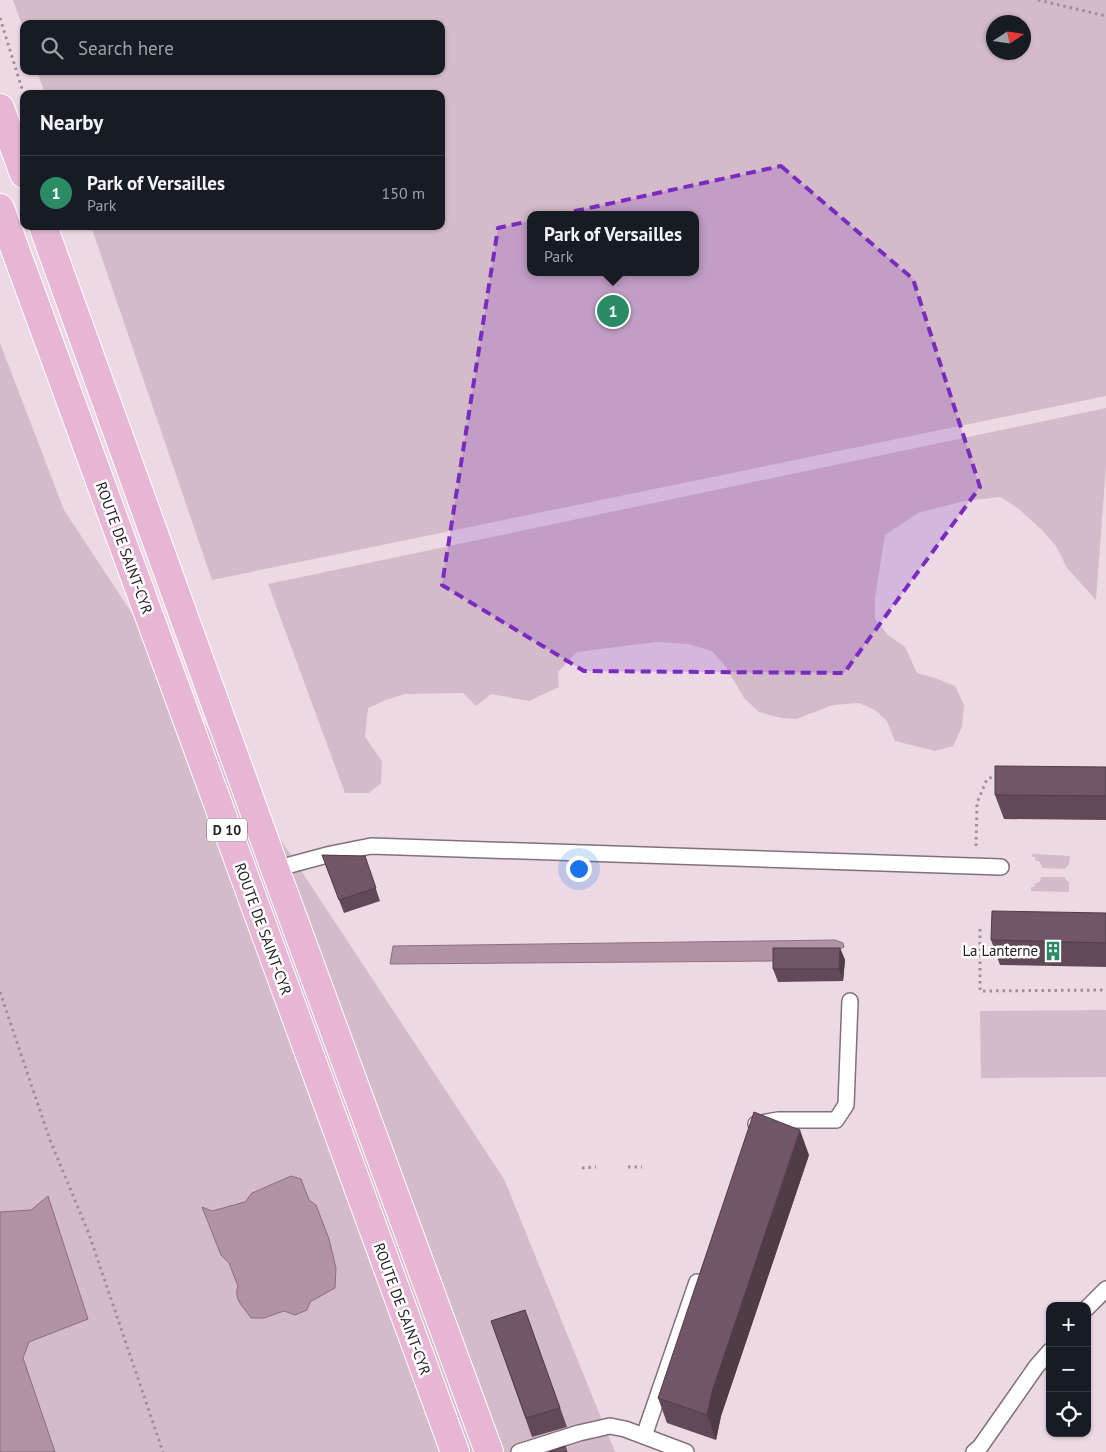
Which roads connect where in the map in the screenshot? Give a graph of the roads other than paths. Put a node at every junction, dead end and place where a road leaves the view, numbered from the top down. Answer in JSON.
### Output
{"nodes":[{"id":1,"x":0,"y":108,"type":"edge"},
{"id":2,"x":20,"y":163,"type":"edge"},
{"id":3,"x":0,"y":208,"type":"edge"},
{"id":4,"x":44,"y":230,"type":"edge"},
{"id":5,"x":1001,"y":868,"type":"dead end"},
{"id":6,"x":275,"y":869,"type":"junction"},
{"id":7,"x":850,"y":1001,"type":"dead end"},
{"id":8,"x":748,"y":1134,"type":"edge"},
{"id":9,"x":702,"y":1266,"type":"edge"},
{"id":10,"x":1106,"y":1289,"type":"edge"},
{"id":11,"x":1091,"y":1304,"type":"edge"},
{"id":12,"x":1046,"y":1356,"type":"edge"},
{"id":13,"x":644,"y":1436,"type":"junction"},
{"id":14,"x":455,"y":1452,"type":"edge"},
{"id":15,"x":489,"y":1452,"type":"edge"},
{"id":16,"x":519,"y":1452,"type":"edge"},
{"id":17,"x":686,"y":1452,"type":"edge"},
{"id":18,"x":974,"y":1452,"type":"edge"}],
"edges":[{"from":1,"to":2,"type":"main road"},
{"from":3,"to":14,"type":"main road","name":"ROUTE DE SAINT-CYR","number":"D 10"},
{"from":4,"to":6,"type":"main road","number":"D 10"},
{"from":5,"to":6,"type":"lane"},
{"from":6,"to":15,"type":"main road","number":"D 10"},
{"from":7,"to":8,"type":"lane"},
{"from":9,"to":13,"type":"lane"},
{"from":10,"to":11,"type":"lane"},
{"from":12,"to":18,"type":"lane"},
{"from":13,"to":16,"type":"lane"},
{"from":13,"to":17,"type":"lane"}]}
